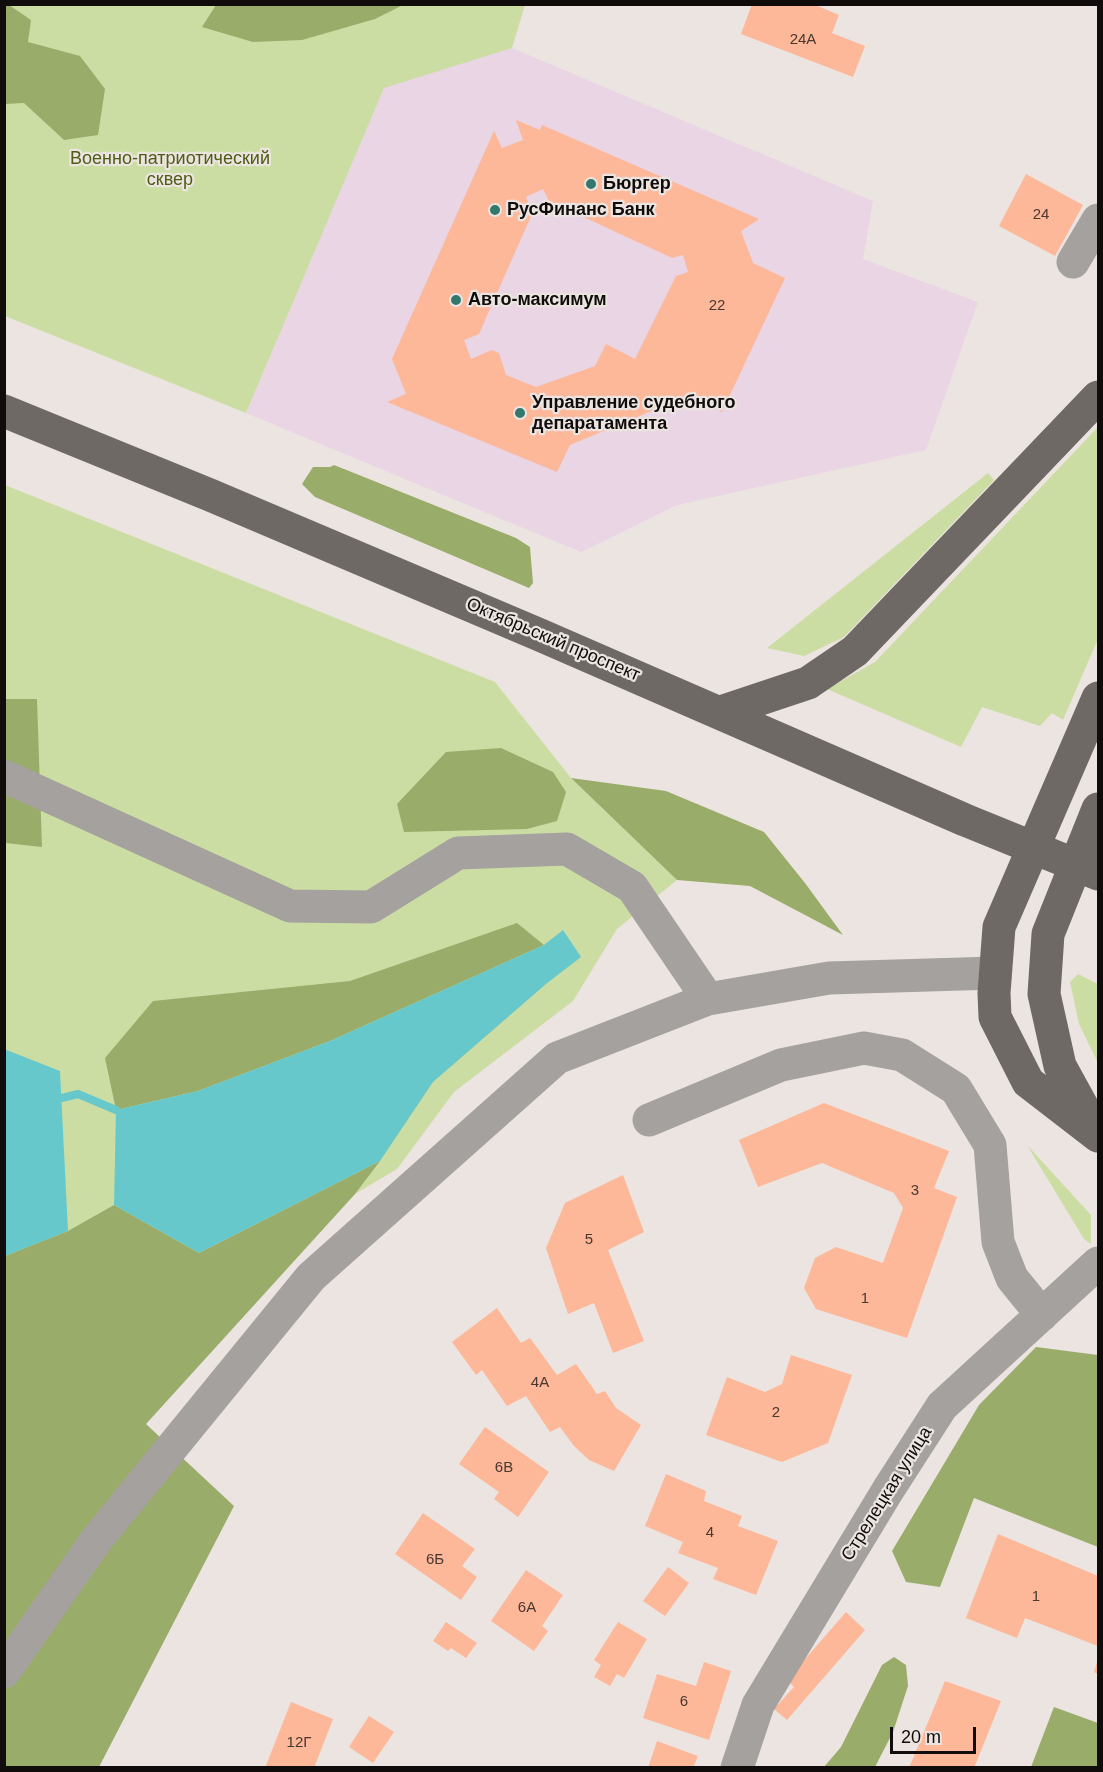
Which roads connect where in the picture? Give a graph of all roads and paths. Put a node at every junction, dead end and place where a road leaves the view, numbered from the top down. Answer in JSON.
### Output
{"nodes":[{"id":1,"x":1098,"y":220,"type":"edge"},
{"id":2,"x":1073,"y":262,"type":"dead end"},
{"id":3,"x":1098,"y":397,"type":"edge"},
{"id":4,"x":4,"y":411,"type":"edge"},
{"id":5,"x":1098,"y":698,"type":"edge"},
{"id":6,"x":721,"y":712,"type":"junction"},
{"id":7,"x":4,"y":776,"type":"edge"},
{"id":8,"x":1098,"y":809,"type":"edge"},
{"id":9,"x":1098,"y":874,"type":"edge"},
{"id":10,"x":995,"y":973,"type":"junction"},
{"id":11,"x":708,"y":999,"type":"junction"},
{"id":12,"x":649,"y":1120,"type":"dead end"},
{"id":13,"x":1098,"y":1137,"type":"edge"},
{"id":14,"x":1098,"y":1260,"type":"edge"},
{"id":15,"x":1042,"y":1315,"type":"junction"},
{"id":16,"x":4,"y":1672,"type":"edge"},
{"id":17,"x":736,"y":1767,"type":"edge"}],
"edges":[{"from":1,"to":2,"type":"street"},
{"from":3,"to":6,"type":"main road"},
{"from":4,"to":6,"type":"main road","name":"Октябрьский проспект"},
{"from":5,"to":10,"type":"main road"},
{"from":6,"to":9,"type":"main road","name":"Октябрьский проспект"},
{"from":7,"to":11,"type":"street"},
{"from":8,"to":13,"type":"main road"},
{"from":10,"to":11,"type":"street"},
{"from":10,"to":13,"type":"main road"},
{"from":11,"to":16,"type":"street"},
{"from":12,"to":15,"type":"street"},
{"from":14,"to":15,"type":"street","name":"Стрелецкая улица"},
{"from":15,"to":17,"type":"street","name":"Стрелецкая улица"}]}
